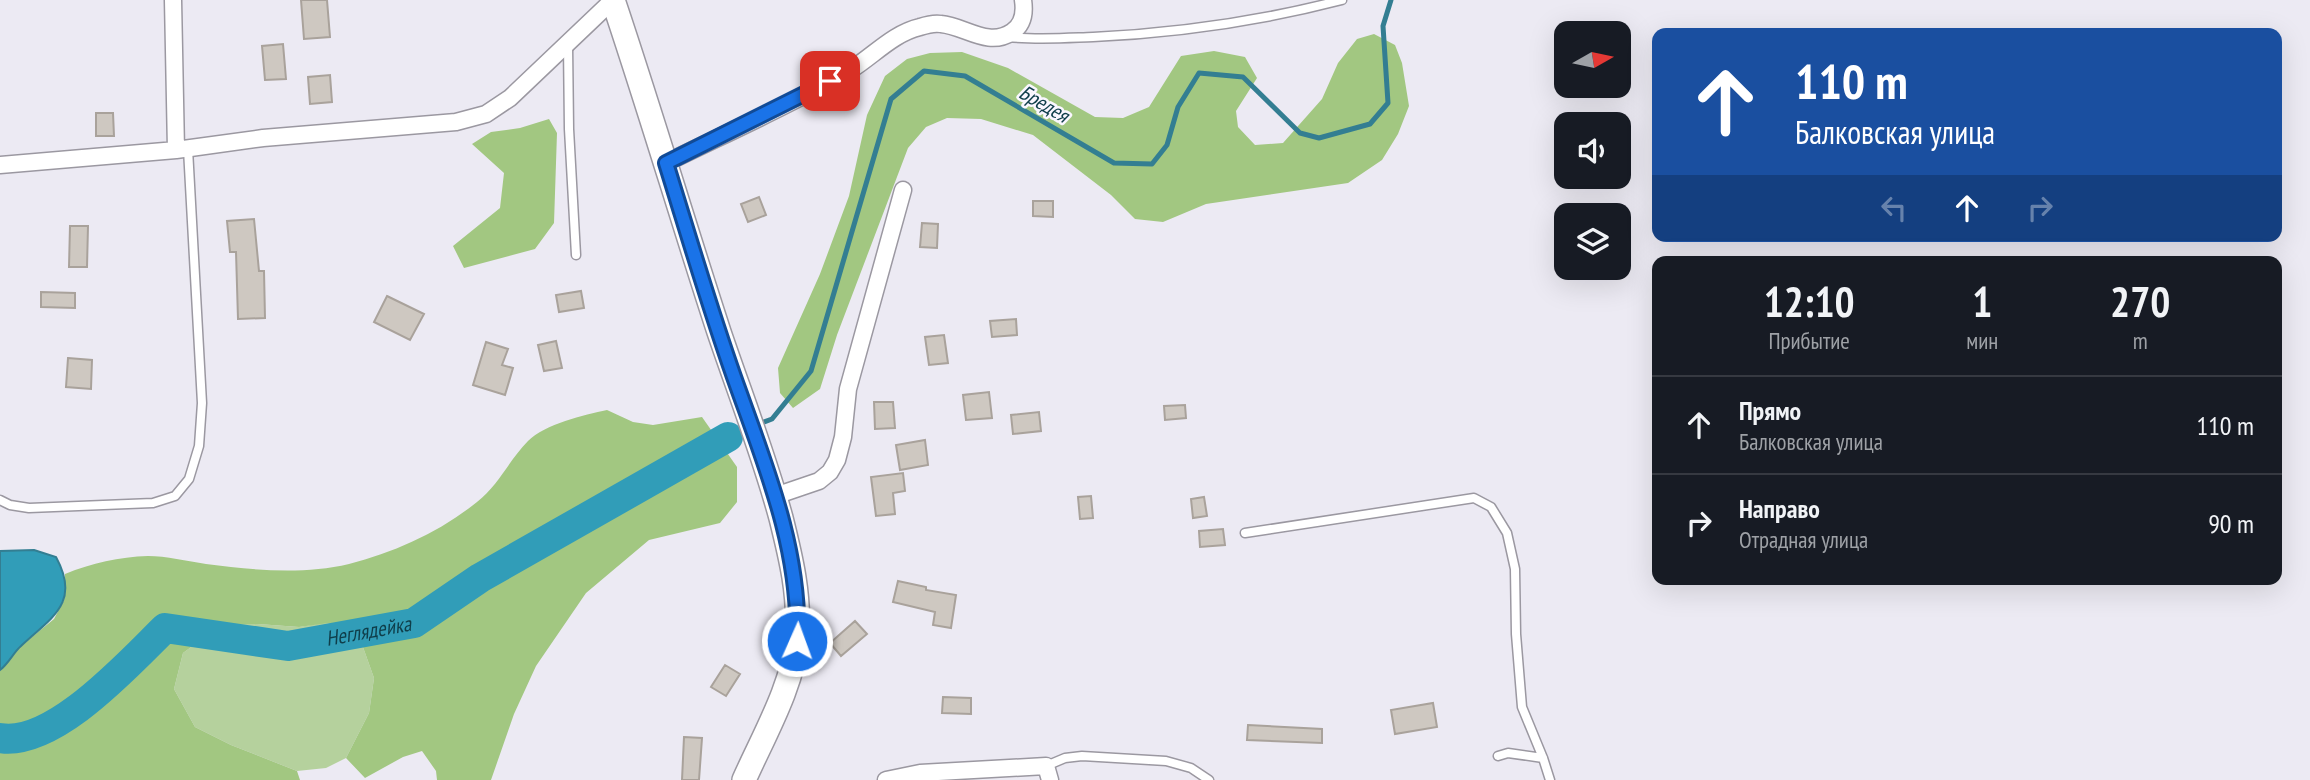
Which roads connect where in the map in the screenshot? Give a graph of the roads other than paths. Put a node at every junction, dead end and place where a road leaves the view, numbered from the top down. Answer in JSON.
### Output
{"nodes":[{"id":1,"x":173,"y":0,"type":"edge"},
{"id":2,"x":613,"y":0,"type":"edge"},
{"id":3,"x":1023,"y":0,"type":"edge"},
{"id":4,"x":1342,"y":0,"type":"edge"},
{"id":5,"x":1005,"y":37,"type":"junction"},
{"id":6,"x":568,"y":43,"type":"junction"},
{"id":7,"x":182,"y":150,"type":"junction"},
{"id":8,"x":666,"y":163,"type":"junction"},
{"id":9,"x":0,"y":164,"type":"edge"},
{"id":10,"x":903,"y":190,"type":"dead end"},
{"id":11,"x":576,"y":256,"type":"dead end"},
{"id":12,"x":775,"y":496,"type":"junction"},
{"id":13,"x":0,"y":500,"type":"edge"},
{"id":14,"x":1245,"y":533,"type":"dead end"},
{"id":15,"x":1499,"y":756,"type":"dead end"},
{"id":16,"x":1543,"y":758,"type":"junction"},
{"id":17,"x":1048,"y":773,"type":"edge"},
{"id":18,"x":744,"y":780,"type":"edge"},
{"id":19,"x":886,"y":780,"type":"edge"},
{"id":20,"x":1209,"y":780,"type":"edge"},
{"id":21,"x":1550,"y":780,"type":"edge"}],
"edges":[{"from":1,"to":7,"type":"street"},
{"from":2,"to":6,"type":"street"},
{"from":2,"to":8,"type":"main road"},
{"from":3,"to":5,"type":"street"},
{"from":4,"to":5,"type":"lane"},
{"from":5,"to":8,"type":"street"},
{"from":6,"to":7,"type":"street"},
{"from":6,"to":11,"type":"lane"},
{"from":7,"to":9,"type":"street"},
{"from":7,"to":13,"type":"lane"},
{"from":8,"to":12,"type":"main road"},
{"from":10,"to":12,"type":"street"},
{"from":12,"to":18,"type":"main road"},
{"from":14,"to":16,"type":"lane"},
{"from":15,"to":16,"type":"lane"},
{"from":16,"to":21,"type":"lane"},
{"from":17,"to":19,"type":"street"},
{"from":17,"to":20,"type":"lane"}]}
